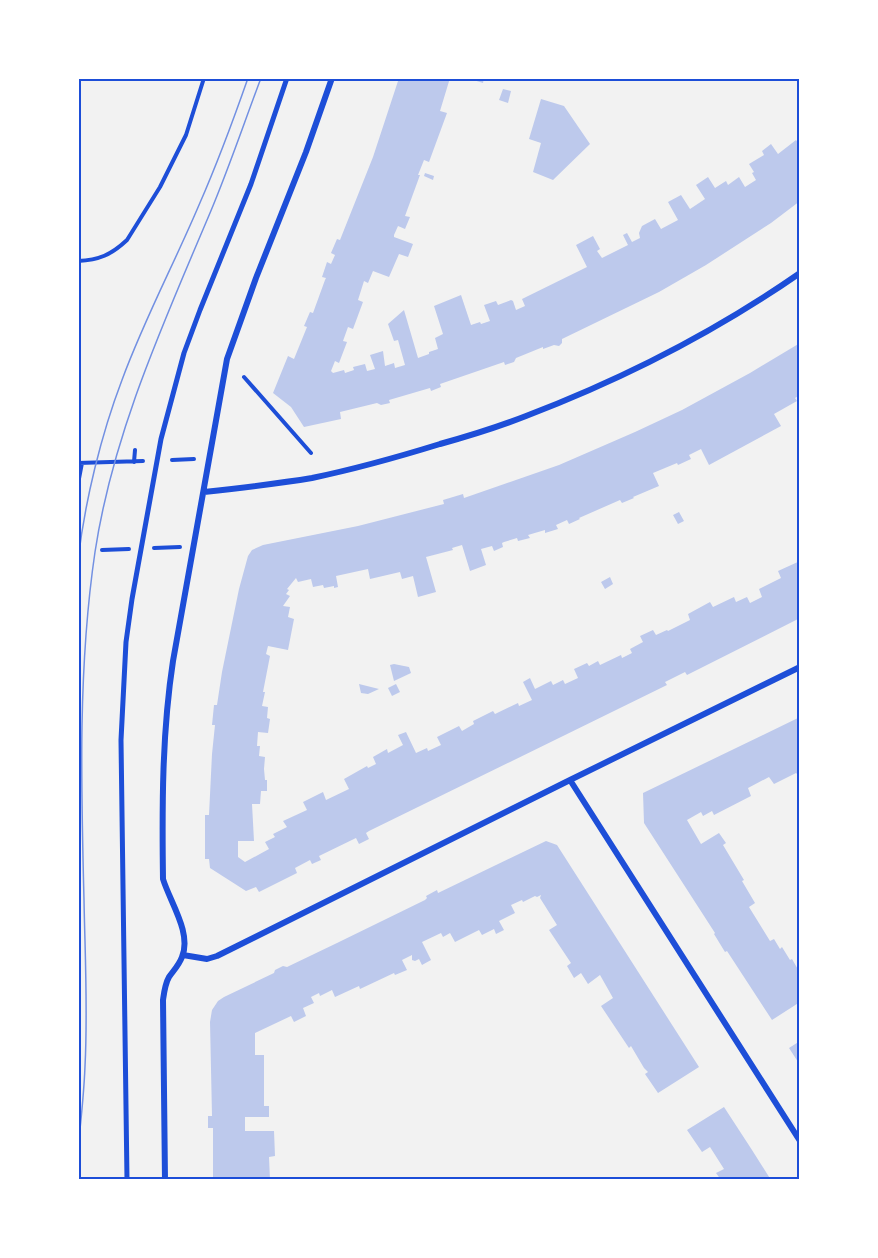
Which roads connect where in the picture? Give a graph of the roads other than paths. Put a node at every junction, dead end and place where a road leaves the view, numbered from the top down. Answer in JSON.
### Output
{"nodes":[{"id":1,"x":287,"y":78,"type":"edge"},
{"id":2,"x":332,"y":78,"type":"edge"},
{"id":3,"x":800,"y":273,"type":"edge"},
{"id":4,"x":204,"y":492,"type":"junction"},
{"id":5,"x":800,"y":667,"type":"edge"},
{"id":6,"x":570,"y":780,"type":"junction"},
{"id":7,"x":183,"y":955,"type":"junction"},
{"id":8,"x":800,"y":1141,"type":"edge"},
{"id":9,"x":127,"y":1180,"type":"edge"},
{"id":10,"x":165,"y":1180,"type":"edge"}],
"edges":[{"from":1,"to":9,"type":"street"},
{"from":2,"to":4,"type":"street"},
{"from":3,"to":4,"type":"street"},
{"from":4,"to":7,"type":"street"},
{"from":5,"to":6,"type":"street"},
{"from":6,"to":7,"type":"street"},
{"from":6,"to":8,"type":"street"},
{"from":7,"to":10,"type":"street"}]}
